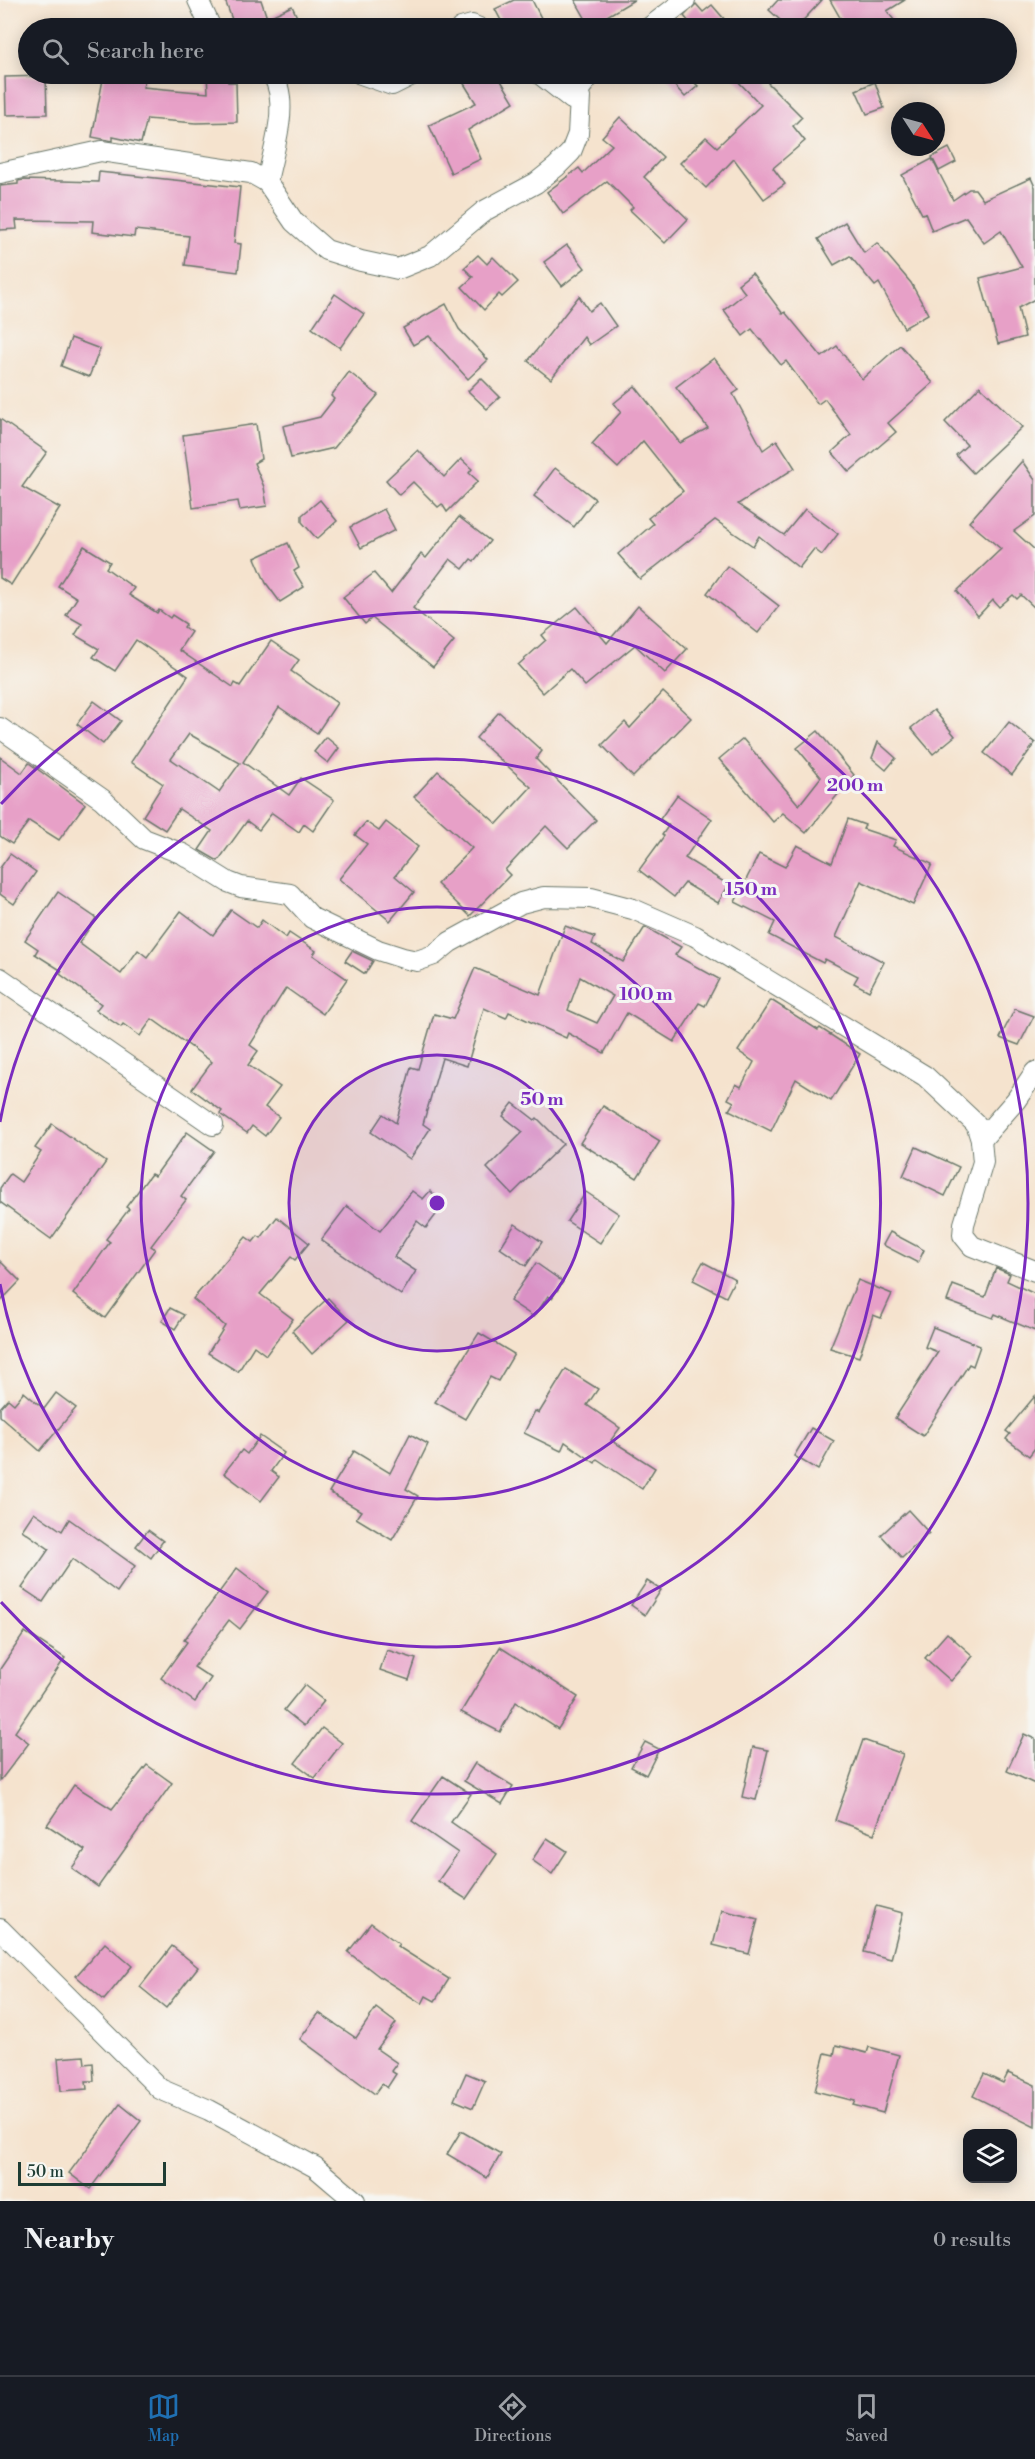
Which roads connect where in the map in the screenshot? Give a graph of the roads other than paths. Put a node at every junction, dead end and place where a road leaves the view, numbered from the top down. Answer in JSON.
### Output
{"nodes":[{"id":1,"x":198,"y":0,"type":"edge"},
{"id":2,"x":685,"y":0,"type":"edge"},
{"id":3,"x":206,"y":18,"type":"edge"},
{"id":4,"x":662,"y":18,"type":"edge"},
{"id":5,"x":279,"y":84,"type":"edge"},
{"id":6,"x":553,"y":84,"type":"edge"},
{"id":7,"x":583,"y":84,"type":"edge"},
{"id":8,"x":572,"y":99,"type":"junction"},
{"id":9,"x":0,"y":173,"type":"edge"},
{"id":10,"x":267,"y":182,"type":"junction"},
{"id":11,"x":0,"y":728,"type":"edge"},
{"id":12,"x":0,"y":978,"type":"edge"},
{"id":13,"x":1035,"y":1072,"type":"edge"},
{"id":14,"x":213,"y":1125,"type":"dead end"},
{"id":15,"x":981,"y":1140,"type":"junction"},
{"id":16,"x":1035,"y":1271,"type":"edge"},
{"id":17,"x":0,"y":1929,"type":"edge"},
{"id":18,"x":355,"y":2201,"type":"edge"}],
"edges":[{"from":1,"to":3,"type":"street"},
{"from":2,"to":4,"type":"street"},
{"from":5,"to":10,"type":"street"},
{"from":6,"to":8,"type":"street"},
{"from":7,"to":8,"type":"street"},
{"from":8,"to":10,"type":"street"},
{"from":9,"to":10,"type":"street"},
{"from":11,"to":15,"type":"street"},
{"from":12,"to":14,"type":"street"},
{"from":13,"to":15,"type":"street"},
{"from":15,"to":16,"type":"street"},
{"from":17,"to":18,"type":"street"}]}
